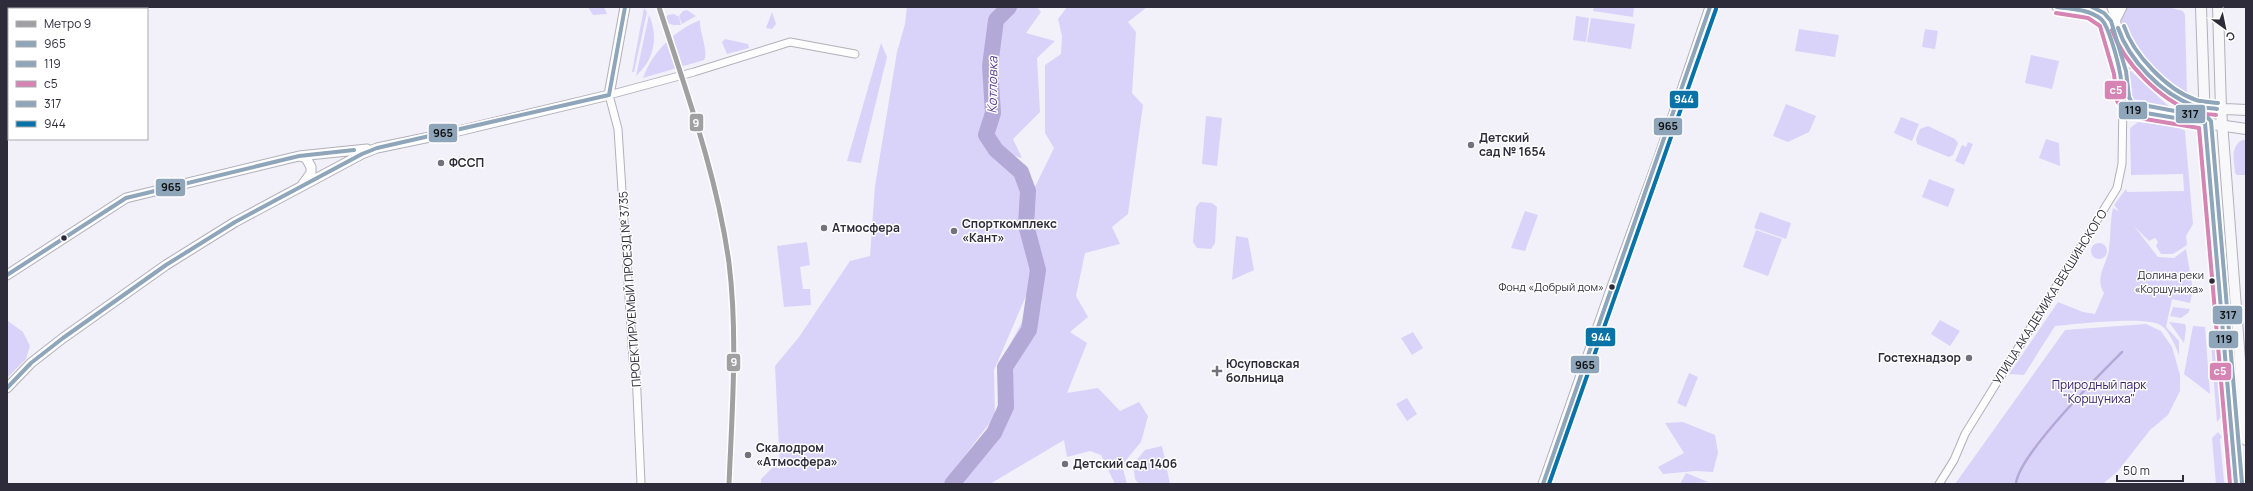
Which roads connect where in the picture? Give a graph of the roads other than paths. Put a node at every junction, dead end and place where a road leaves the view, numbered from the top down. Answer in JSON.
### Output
{"nodes":[{"id":1,"x":625,"y":7,"type":"edge"},
{"id":2,"x":1710,"y":7,"type":"edge"},
{"id":3,"x":2057,"y":7,"type":"edge"},
{"id":4,"x":2097,"y":7,"type":"edge"},
{"id":5,"x":2112,"y":7,"type":"edge"},
{"id":6,"x":2122,"y":7,"type":"edge"},
{"id":7,"x":2201,"y":7,"type":"edge"},
{"id":8,"x":2218,"y":7,"type":"edge"},
{"id":9,"x":2085,"y":11,"type":"junction"},
{"id":10,"x":2116,"y":19,"type":"junction"},
{"id":11,"x":855,"y":54,"type":"dead end"},
{"id":12,"x":2140,"y":67,"type":"junction"},
{"id":13,"x":2120,"y":73,"type":"junction"},
{"id":14,"x":609,"y":95,"type":"junction"},
{"id":15,"x":2123,"y":99,"type":"junction"},
{"id":16,"x":2205,"y":108,"type":"junction"},
{"id":17,"x":2221,"y":109,"type":"junction"},
{"id":18,"x":2246,"y":110,"type":"edge"},
{"id":19,"x":2205,"y":123,"type":"junction"},
{"id":20,"x":2222,"y":127,"type":"junction"},
{"id":21,"x":2246,"y":129,"type":"edge"},
{"id":22,"x":377,"y":148,"type":"junction"},
{"id":23,"x":299,"y":156,"type":"junction"},
{"id":24,"x":300,"y":188,"type":"junction"},
{"id":25,"x":7,"y":275,"type":"edge"},
{"id":26,"x":7,"y":388,"type":"edge"},
{"id":27,"x":2246,"y":440,"type":"edge"},
{"id":28,"x":641,"y":484,"type":"edge"},
{"id":29,"x":1543,"y":484,"type":"edge"},
{"id":30,"x":1939,"y":484,"type":"edge"},
{"id":31,"x":2236,"y":484,"type":"edge"}],
"edges":[{"from":1,"to":14,"type":"street"},
{"from":2,"to":29,"type":"street"},
{"from":3,"to":9,"type":"street"},
{"from":4,"to":9,"type":"street"},
{"from":5,"to":10,"type":"street"},
{"from":6,"to":10,"type":"street"},
{"from":7,"to":16,"type":"main road"},
{"from":8,"to":17,"type":"main road"},
{"from":9,"to":13,"type":"street"},
{"from":10,"to":12,"type":"street"},
{"from":11,"to":14,"type":"street"},
{"from":12,"to":13,"type":"street"},
{"from":12,"to":16,"type":"street"},
{"from":13,"to":15,"type":"street"},
{"from":14,"to":22,"type":"street"},
{"from":14,"to":28,"type":"street","name":"ПРОЕКТИРУЕМЫЙ ПРОЕЗД № 3735"},
{"from":15,"to":19,"type":"street"},
{"from":15,"to":30,"type":"street","name":"УЛИЦА АКАДЕМИКА ВЕКШИНСКОГО"},
{"from":16,"to":17,"type":"main road"},
{"from":16,"to":19,"type":"main road"},
{"from":17,"to":18,"type":"main road"},
{"from":17,"to":20,"type":"main road"},
{"from":19,"to":20,"type":"main road"},
{"from":19,"to":31,"type":"main road"},
{"from":20,"to":21,"type":"main road"},
{"from":20,"to":27,"type":"main road"},
{"from":22,"to":23,"type":"street"},
{"from":22,"to":24,"type":"street"},
{"from":23,"to":24,"type":"street"},
{"from":23,"to":25,"type":"street"},
{"from":24,"to":26,"type":"street"}]}
